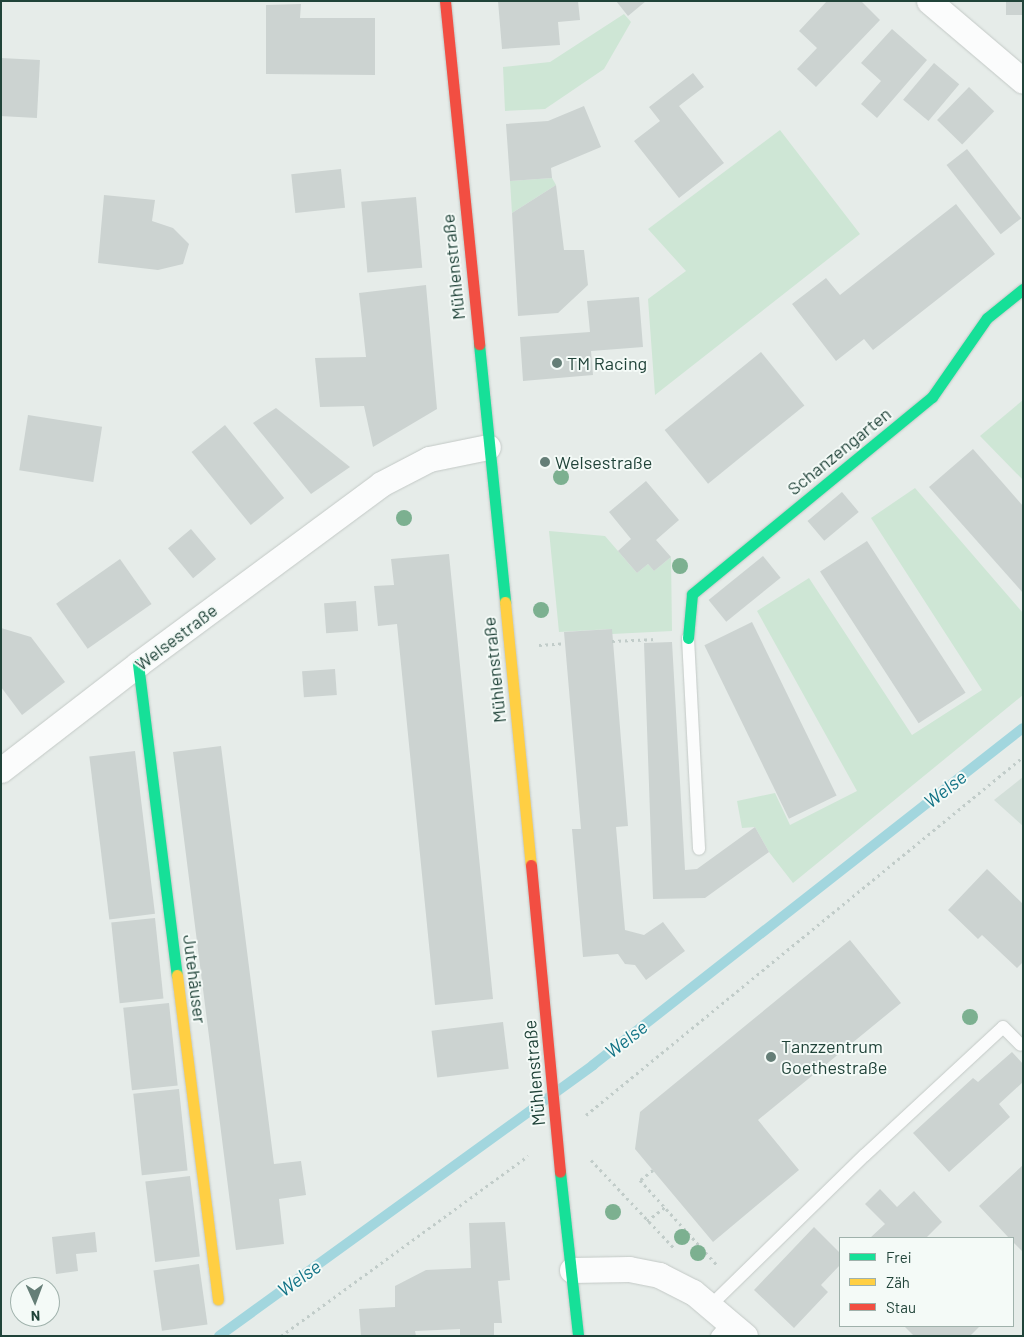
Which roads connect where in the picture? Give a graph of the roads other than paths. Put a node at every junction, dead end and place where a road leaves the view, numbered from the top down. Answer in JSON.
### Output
{"nodes":[{"id":1,"x":445,"y":1,"type":"edge"},
{"id":2,"x":929,"y":1,"type":"edge"},
{"id":3,"x":1023,"y":81,"type":"edge"},
{"id":4,"x":1023,"y":289,"type":"edge"},
{"id":5,"x":488,"y":447,"type":"junction"},
{"id":6,"x":688,"y":638,"type":"joint"},
{"id":7,"x":138,"y":664,"type":"junction"},
{"id":8,"x":1,"y":770,"type":"edge"},
{"id":9,"x":699,"y":849,"type":"dead end"},
{"id":10,"x":1021,"y":1046,"type":"dead end"},
{"id":11,"x":572,"y":1270,"type":"junction"},
{"id":12,"x":218,"y":1299,"type":"dead end"},
{"id":13,"x":710,"y":1306,"type":"junction"},
{"id":14,"x":730,"y":1331,"type":"edge"},
{"id":15,"x":578,"y":1336,"type":"edge"}],
"edges":[{"from":1,"to":5,"type":"main road","name":"Mühlenstraße"},
{"from":2,"to":3,"type":"street"},
{"from":4,"to":6,"type":"main road","name":"Schanzengarten"},
{"from":5,"to":7,"type":"street","name":"Welsestraße"},
{"from":5,"to":11,"type":"main road","name":"Mühlenstraße"},
{"from":6,"to":9,"type":"lane"},
{"from":7,"to":8,"type":"street","name":"Welsestraße"},
{"from":7,"to":12,"type":"main road","name":"Jutehäuser"},
{"from":10,"to":13,"type":"lane"},
{"from":11,"to":13,"type":"street"},
{"from":11,"to":15,"type":"main road","name":"Mühlenstraße"},
{"from":13,"to":14,"type":"street"}]}
